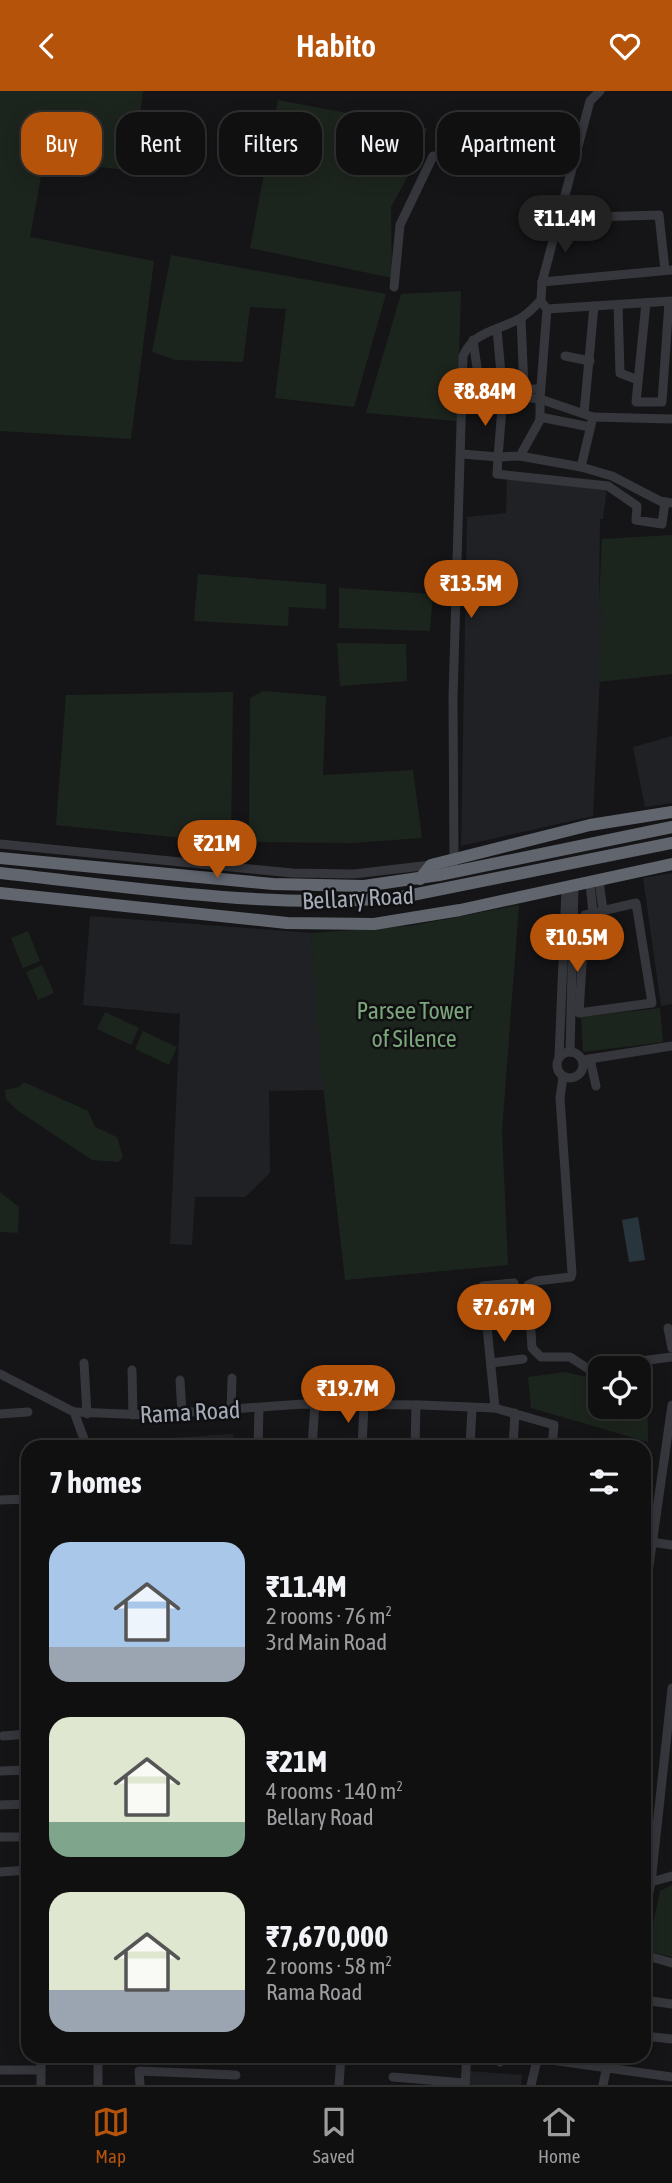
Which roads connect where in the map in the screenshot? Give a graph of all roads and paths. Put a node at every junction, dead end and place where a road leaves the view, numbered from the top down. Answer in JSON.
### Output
{"nodes":[{"id":1,"x":600,"y":91,"type":"edge"},
{"id":2,"x":433,"y":156,"type":"dead end"},
{"id":3,"x":560,"y":218,"type":"junction"},
{"id":4,"x":668,"y":270,"type":"edge"},
{"id":5,"x":541,"y":282,"type":"junction"},
{"id":6,"x":394,"y":287,"type":"dead end"},
{"id":7,"x":541,"y":300,"type":"junction"},
{"id":8,"x":671,"y":301,"type":"edge"},
{"id":9,"x":646,"y":303,"type":"junction"},
{"id":10,"x":618,"y":305,"type":"junction"},
{"id":11,"x":594,"y":306,"type":"junction"},
{"id":12,"x":547,"y":309,"type":"junction"},
{"id":13,"x":521,"y":319,"type":"junction"},
{"id":14,"x":496,"y":328,"type":"junction"},
{"id":15,"x":474,"y":340,"type":"junction"},
{"id":16,"x":565,"y":356,"type":"dead end"},
{"id":17,"x":590,"y":361,"type":"junction"},
{"id":18,"x":638,"y":380,"type":"junction"},
{"id":19,"x":524,"y":393,"type":"junction"},
{"id":20,"x":540,"y":394,"type":"junction"},
{"id":21,"x":462,"y":395,"type":"junction"},
{"id":22,"x":481,"y":395,"type":"junction"},
{"id":23,"x":503,"y":396,"type":"junction"},
{"id":24,"x":540,"y":417,"type":"junction"},
{"id":25,"x":589,"y":419,"type":"junction"},
{"id":26,"x":672,"y":419,"type":"edge"},
{"id":27,"x":462,"y":454,"type":"junction"},
{"id":28,"x":520,"y":456,"type":"junction"},
{"id":29,"x":498,"y":457,"type":"junction"},
{"id":30,"x":581,"y":467,"type":"junction"},
{"id":31,"x":668,"y":503,"type":"edge"},
{"id":32,"x":668,"y":519,"type":"edge"},
{"id":33,"x":672,"y":812,"type":"edge"},
{"id":34,"x":668,"y":828,"type":"edge"},
{"id":35,"x":670,"y":843,"type":"edge"},
{"id":36,"x":0,"y":844,"type":"edge"},
{"id":37,"x":22,"y":847,"type":"junction"},
{"id":38,"x":0,"y":858,"type":"edge"},
{"id":39,"x":19,"y":861,"type":"junction"},
{"id":40,"x":672,"y":864,"type":"edge"},
{"id":41,"x":432,"y":865,"type":"junction"},
{"id":42,"x":455,"y":865,"type":"junction"},
{"id":43,"x":0,"y":873,"type":"edge"},
{"id":44,"x":420,"y":879,"type":"junction"},
{"id":45,"x":594,"y":883,"type":"junction"},
{"id":46,"x":570,"y":888,"type":"junction"},
{"id":47,"x":0,"y":893,"type":"edge"},
{"id":48,"x":598,"y":911,"type":"junction"},
{"id":49,"x":672,"y":1046,"type":"edge"},
{"id":50,"x":570,"y":1052,"type":"junction"},
{"id":51,"x":559,"y":1057,"type":"junction"},
{"id":52,"x":586,"y":1060,"type":"junction"},
{"id":53,"x":563,"y":1077,"type":"junction"},
{"id":54,"x":596,"y":1086,"type":"dead end"},
{"id":55,"x":514,"y":1283,"type":"dead end"},
{"id":56,"x":520,"y":1317,"type":"dead end"},
{"id":57,"x":486,"y":1320,"type":"junction"},
{"id":58,"x":668,"y":1328,"type":"dead end"},
{"id":59,"x":672,"y":1348,"type":"edge"},
{"id":60,"x":672,"y":1357,"type":"edge"},
{"id":61,"x":523,"y":1359,"type":"dead end"},
{"id":62,"x":84,"y":1363,"type":"dead end"},
{"id":63,"x":491,"y":1363,"type":"junction"},
{"id":64,"x":132,"y":1370,"type":"dead end"},
{"id":65,"x":0,"y":1374,"type":"edge"},
{"id":66,"x":232,"y":1378,"type":"dead end"},
{"id":67,"x":180,"y":1380,"type":"dead end"},
{"id":68,"x":314,"y":1404,"type":"junction"},
{"id":69,"x":364,"y":1405,"type":"junction"},
{"id":70,"x":416,"y":1405,"type":"junction"},
{"id":71,"x":672,"y":1405,"type":"edge"},
{"id":72,"x":259,"y":1408,"type":"junction"},
{"id":73,"x":472,"y":1408,"type":"junction"},
{"id":74,"x":495,"y":1408,"type":"junction"},
{"id":75,"x":230,"y":1410,"type":"junction"},
{"id":76,"x":28,"y":1412,"type":"dead end"},
{"id":77,"x":74,"y":1412,"type":"junction"},
{"id":78,"x":515,"y":1412,"type":"junction"},
{"id":79,"x":181,"y":1413,"type":"junction"},
{"id":80,"x":87,"y":1414,"type":"junction"},
{"id":81,"x":0,"y":1415,"type":"edge"},
{"id":82,"x":133,"y":1415,"type":"junction"},
{"id":83,"x":84,"y":1440,"type":"edge"},
{"id":84,"x":258,"y":1440,"type":"edge"},
{"id":85,"x":312,"y":1440,"type":"edge"},
{"id":86,"x":362,"y":1440,"type":"edge"},
{"id":87,"x":415,"y":1440,"type":"edge"},
{"id":88,"x":470,"y":1440,"type":"edge"},
{"id":89,"x":513,"y":1440,"type":"edge"},
{"id":90,"x":553,"y":1440,"type":"edge"},
{"id":91,"x":21,"y":1499,"type":"edge"},
{"id":92,"x":0,"y":1500,"type":"edge"},
{"id":93,"x":651,"y":1525,"type":"edge"},
{"id":94,"x":651,"y":1542,"type":"edge"},
{"id":95,"x":672,"y":1545,"type":"edge"},
{"id":96,"x":672,"y":1688,"type":"edge"},
{"id":97,"x":21,"y":1735,"type":"edge"},
{"id":98,"x":3,"y":1736,"type":"dead end"},
{"id":99,"x":21,"y":1770,"type":"edge"},
{"id":100,"x":0,"y":1771,"type":"edge"},
{"id":101,"x":21,"y":1804,"type":"edge"},
{"id":102,"x":0,"y":1805,"type":"edge"},
{"id":103,"x":0,"y":1837,"type":"edge"},
{"id":104,"x":21,"y":1837,"type":"edge"},
{"id":105,"x":651,"y":1858,"type":"edge"},
{"id":106,"x":21,"y":1871,"type":"edge"},
{"id":107,"x":0,"y":1873,"type":"edge"},
{"id":108,"x":672,"y":1876,"type":"edge"},
{"id":109,"x":651,"y":1881,"type":"edge"},
{"id":110,"x":651,"y":1957,"type":"edge"},
{"id":111,"x":672,"y":1963,"type":"edge"},
{"id":112,"x":651,"y":2001,"type":"edge"},
{"id":113,"x":672,"y":2004,"type":"edge"},
{"id":114,"x":651,"y":2037,"type":"edge"},
{"id":115,"x":672,"y":2039,"type":"edge"},
{"id":116,"x":41,"y":2063,"type":"edge"},
{"id":117,"x":98,"y":2063,"type":"edge"},
{"id":118,"x":341,"y":2063,"type":"edge"},
{"id":119,"x":466,"y":2063,"type":"edge"},
{"id":120,"x":536,"y":2063,"type":"edge"},
{"id":121,"x":587,"y":2063,"type":"edge"},
{"id":122,"x":607,"y":2063,"type":"edge"},
{"id":123,"x":606,"y":2068,"type":"junction"},
{"id":124,"x":0,"y":2070,"type":"edge"},
{"id":125,"x":41,"y":2070,"type":"junction"},
{"id":126,"x":236,"y":2074,"type":"dead end"},
{"id":127,"x":393,"y":2077,"type":"dead end"},
{"id":128,"x":672,"y":2077,"type":"edge"},
{"id":129,"x":465,"y":2084,"type":"edge"},
{"id":130,"x":41,"y":2085,"type":"edge"},
{"id":131,"x":98,"y":2085,"type":"edge"},
{"id":132,"x":140,"y":2085,"type":"edge"},
{"id":133,"x":339,"y":2085,"type":"edge"},
{"id":134,"x":531,"y":2085,"type":"edge"},
{"id":135,"x":603,"y":2085,"type":"edge"}],
"edges":[{"from":1,"to":3,"type":"street"},
{"from":2,"to":6,"type":"street"},
{"from":3,"to":4,"type":"street"},
{"from":3,"to":5,"type":"street"},
{"from":4,"to":5,"type":"street"},
{"from":5,"to":7,"type":"street"},
{"from":7,"to":12,"type":"street"},
{"from":7,"to":13,"type":"street"},
{"from":8,"to":9,"type":"street"},
{"from":8,"to":18,"type":"street"},
{"from":9,"to":10,"type":"street"},
{"from":9,"to":18,"type":"street"},
{"from":10,"to":11,"type":"street"},
{"from":10,"to":18,"type":"street"},
{"from":11,"to":12,"type":"street"},
{"from":11,"to":17,"type":"street"},
{"from":12,"to":20,"type":"street"},
{"from":13,"to":14,"type":"street"},
{"from":13,"to":19,"type":"street"},
{"from":14,"to":15,"type":"street"},
{"from":14,"to":23,"type":"street"},
{"from":15,"to":21,"type":"street"},
{"from":15,"to":22,"type":"street"},
{"from":16,"to":17,"type":"street"},
{"from":17,"to":25,"type":"street"},
{"from":19,"to":20,"type":"street"},
{"from":19,"to":23,"type":"street"},
{"from":20,"to":24,"type":"street"},
{"from":20,"to":25,"type":"street"},
{"from":21,"to":22,"type":"street"},
{"from":21,"to":27,"type":"street"},
{"from":22,"to":23,"type":"street"},
{"from":23,"to":29,"type":"street"},
{"from":24,"to":25,"type":"street"},
{"from":24,"to":28,"type":"street"},
{"from":25,"to":26,"type":"street"},
{"from":25,"to":30,"type":"street"},
{"from":27,"to":29,"type":"street"},
{"from":27,"to":42,"type":"street"},
{"from":28,"to":29,"type":"street"},
{"from":28,"to":30,"type":"street"},
{"from":29,"to":32,"type":"street"},
{"from":30,"to":31,"type":"street"},
{"from":31,"to":32,"type":"street"},
{"from":33,"to":42,"type":"highway"},
{"from":34,"to":42,"type":"highway","name":"Bellary Road"},
{"from":35,"to":43,"type":"highway","name":"Bellary Road"},
{"from":36,"to":37,"type":"street"},
{"from":37,"to":39,"type":"highway"},
{"from":37,"to":41,"type":"street"},
{"from":38,"to":39,"type":"highway","name":"Bellary Road"},
{"from":39,"to":44,"type":"highway","name":"Bellary Road"},
{"from":40,"to":45,"type":"highway","name":"Bellary Road"},
{"from":41,"to":42,"type":"highway"},
{"from":41,"to":44,"type":"highway"},
{"from":42,"to":44,"type":"highway","name":"Bellary Road"},
{"from":45,"to":46,"type":"highway","name":"Bellary Road"},
{"from":45,"to":48,"type":"street"},
{"from":46,"to":47,"type":"highway","name":"Bellary Road"},
{"from":46,"to":50,"type":"street"},
{"from":46,"to":51,"type":"street"},
{"from":48,"to":48,"type":"street"},
{"from":49,"to":52,"type":"street"},
{"from":50,"to":51,"type":"street"},
{"from":50,"to":52,"type":"street"},
{"from":51,"to":53,"type":"street"},
{"from":52,"to":53,"type":"street"},
{"from":52,"to":54,"type":"street"},
{"from":53,"to":60,"type":"street"},
{"from":55,"to":57,"type":"street"},
{"from":56,"to":57,"type":"street"},
{"from":57,"to":63,"type":"street"},
{"from":58,"to":59,"type":"street"},
{"from":61,"to":63,"type":"street"},
{"from":62,"to":80,"type":"street"},
{"from":63,"to":74,"type":"street"},
{"from":64,"to":82,"type":"street"},
{"from":65,"to":77,"type":"street","name":"Rama Road"},
{"from":66,"to":75,"type":"street"},
{"from":67,"to":79,"type":"street"},
{"from":68,"to":69,"type":"street","name":"Rama Road"},
{"from":68,"to":72,"type":"street","name":"Rama Road"},
{"from":68,"to":85,"type":"street"},
{"from":69,"to":70,"type":"street","name":"Rama Road"},
{"from":69,"to":86,"type":"street"},
{"from":70,"to":73,"type":"street","name":"Rama Road"},
{"from":70,"to":87,"type":"street"},
{"from":71,"to":93,"type":"street"},
{"from":72,"to":75,"type":"street","name":"Rama Road"},
{"from":72,"to":84,"type":"street"},
{"from":73,"to":74,"type":"street","name":"Rama Road"},
{"from":73,"to":88,"type":"street"},
{"from":74,"to":78,"type":"street","name":"Rama Road"},
{"from":75,"to":79,"type":"street","name":"Rama Road"},
{"from":76,"to":81,"type":"street"},
{"from":77,"to":80,"type":"street","name":"Rama Road"},
{"from":77,"to":83,"type":"street"},
{"from":78,"to":89,"type":"street"},
{"from":78,"to":90,"type":"street","name":"Rama Road"},
{"from":79,"to":82,"type":"street","name":"Rama Road"},
{"from":80,"to":82,"type":"street","name":"Rama Road"},
{"from":91,"to":92,"type":"street"},
{"from":94,"to":95,"type":"street"},
{"from":96,"to":105,"type":"street"},
{"from":97,"to":98,"type":"street"},
{"from":99,"to":100,"type":"street"},
{"from":101,"to":102,"type":"street"},
{"from":103,"to":104,"type":"street"},
{"from":106,"to":107,"type":"street"},
{"from":108,"to":109,"type":"street"},
{"from":110,"to":111,"type":"street"},
{"from":112,"to":113,"type":"street"},
{"from":114,"to":115,"type":"street"},
{"from":116,"to":125,"type":"street"},
{"from":117,"to":131,"type":"street"},
{"from":118,"to":133,"type":"street"},
{"from":119,"to":129,"type":"street"},
{"from":120,"to":134,"type":"street"},
{"from":121,"to":123,"type":"street"},
{"from":122,"to":123,"type":"street"},
{"from":123,"to":128,"type":"street"},
{"from":123,"to":135,"type":"street"},
{"from":124,"to":125,"type":"street"},
{"from":125,"to":130,"type":"street"},
{"from":126,"to":132,"type":"street"},
{"from":127,"to":129,"type":"street"}]}
